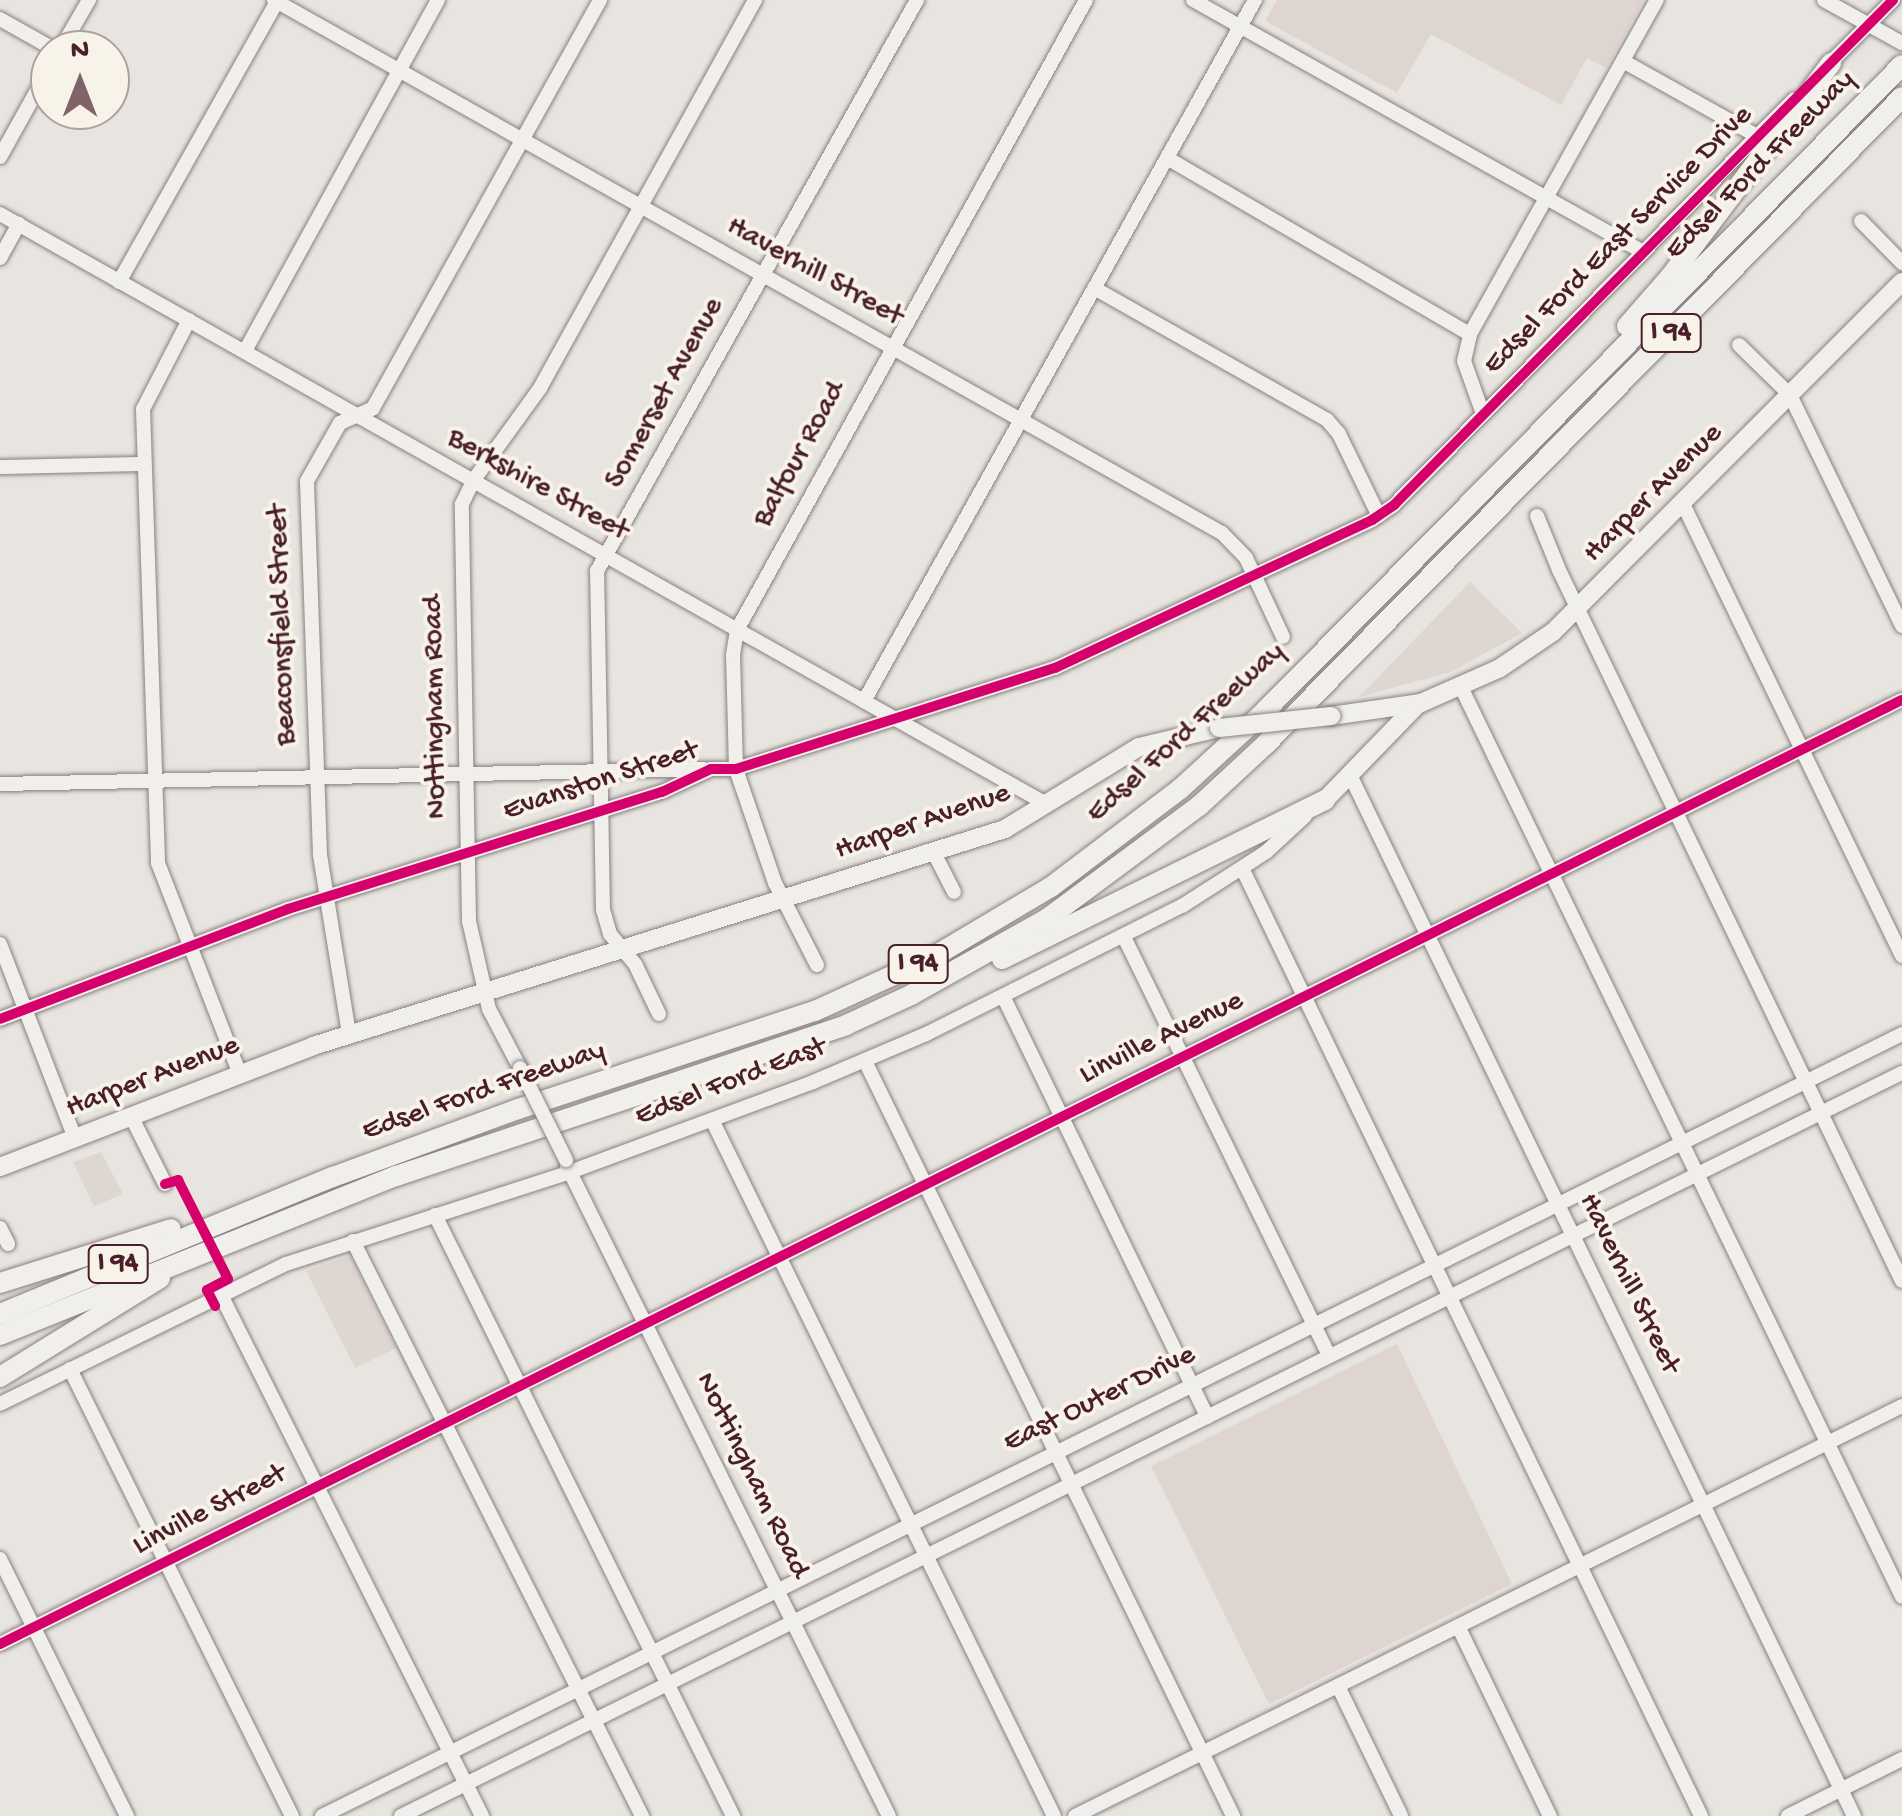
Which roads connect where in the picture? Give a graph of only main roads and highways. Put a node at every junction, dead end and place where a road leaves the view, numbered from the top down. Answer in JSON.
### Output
{"nodes":[{"id":1,"x":1831,"y":62,"type":"road end"},
{"id":2,"x":1902,"y":65,"type":"edge"},
{"id":3,"x":1902,"y":97,"type":"edge"},
{"id":4,"x":1902,"y":282,"type":"edge"},
{"id":5,"x":1598,"y":373,"type":"junction"},
{"id":6,"x":1418,"y":704,"type":"junction"},
{"id":7,"x":1325,"y":800,"type":"joint"},
{"id":8,"x":912,"y":995,"type":"junction"},
{"id":9,"x":0,"y":1167,"type":"edge"},
{"id":10,"x":236,"y":1214,"type":"junction"},
{"id":11,"x":182,"y":1260,"type":"junction"},
{"id":12,"x":0,"y":1283,"type":"edge"},
{"id":13,"x":0,"y":1314,"type":"edge"},
{"id":14,"x":0,"y":1335,"type":"edge"},
{"id":15,"x":0,"y":1376,"type":"edge"}],
"edges":[{"from":1,"to":5,"type":"highway"},
{"from":2,"to":5,"type":"highway","name":"Edsel Ford Freeway","number":"I 94"},
{"from":3,"to":8,"type":"highway","name":"Edsel Ford Freeway","number":"I 94"},
{"from":4,"to":6,"type":"main road","name":"Harper Avenue"},
{"from":5,"to":10,"type":"highway","name":"Edsel Ford Freeway","number":"I 94"},
{"from":6,"to":7,"type":"main road","name":"Edsel Ford East"},
{"from":6,"to":9,"type":"main road","name":"Harper Avenue","bridge":true},
{"from":7,"to":8,"type":"highway"},
{"from":8,"to":11,"type":"highway","name":"Edsel Ford Freeway","number":"I 94"},
{"from":10,"to":12,"type":"highway"},
{"from":10,"to":13,"type":"highway","name":"Edsel Ford Freeway","number":"I 94"},
{"from":11,"to":14,"type":"highway","name":"Edsel Ford Freeway","number":"I 94"},
{"from":11,"to":15,"type":"highway"}]}
